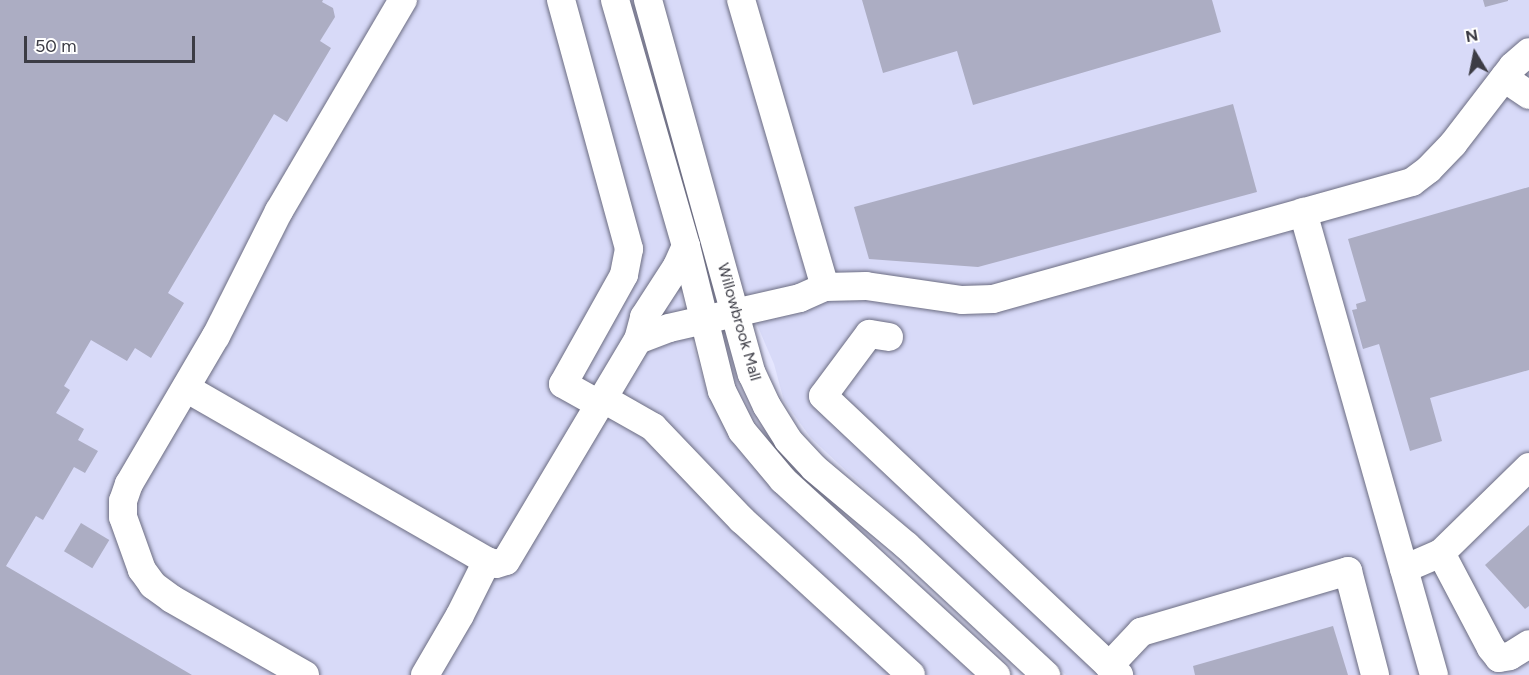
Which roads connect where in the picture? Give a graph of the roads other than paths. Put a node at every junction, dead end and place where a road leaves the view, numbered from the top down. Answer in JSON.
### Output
{"nodes":[{"id":1,"x":403,"y":0,"type":"edge"},
{"id":2,"x":561,"y":0,"type":"edge"},
{"id":3,"x":615,"y":0,"type":"edge"},
{"id":4,"x":648,"y":0,"type":"edge"},
{"id":5,"x":741,"y":0,"type":"edge"},
{"id":6,"x":1529,"y":52,"type":"edge"},
{"id":7,"x":1504,"y":78,"type":"junction"},
{"id":8,"x":1529,"y":95,"type":"edge"},
{"id":9,"x":1303,"y":212,"type":"junction"},
{"id":10,"x":686,"y":246,"type":"junction"},
{"id":11,"x":825,"y":288,"type":"junction"},
{"id":12,"x":736,"y":315,"type":"junction"},
{"id":13,"x":705,"y":321,"type":"junction"},
{"id":14,"x":889,"y":337,"type":"dead end"},
{"id":15,"x":638,"y":340,"type":"junction"},
{"id":16,"x":186,"y":388,"type":"junction"},
{"id":17,"x":600,"y":401,"type":"junction"},
{"id":18,"x":1529,"y":467,"type":"edge"},
{"id":19,"x":1441,"y":553,"type":"junction"},
{"id":20,"x":487,"y":561,"type":"junction"},
{"id":21,"x":1404,"y":569,"type":"junction"},
{"id":22,"x":1529,"y":644,"type":"edge"},
{"id":23,"x":1114,"y":670,"type":"edge"},
{"id":24,"x":305,"y":675,"type":"edge"},
{"id":25,"x":425,"y":675,"type":"edge"},
{"id":26,"x":911,"y":675,"type":"edge"},
{"id":27,"x":996,"y":675,"type":"edge"},
{"id":28,"x":1046,"y":675,"type":"edge"},
{"id":29,"x":1376,"y":675,"type":"edge"},
{"id":30,"x":1434,"y":675,"type":"edge"}],
"edges":[{"from":1,"to":16,"type":"street"},
{"from":2,"to":17,"type":"street"},
{"from":3,"to":10,"type":"street","name":"Willowbrook Mall"},
{"from":4,"to":12,"type":"street","name":"Willowbrook Mall"},
{"from":5,"to":11,"type":"street"},
{"from":6,"to":7,"type":"street"},
{"from":7,"to":8,"type":"street"},
{"from":7,"to":9,"type":"street"},
{"from":9,"to":11,"type":"street"},
{"from":9,"to":21,"type":"street"},
{"from":10,"to":13,"type":"street","name":"Willowbrook Mall"},
{"from":10,"to":15,"type":"street"},
{"from":11,"to":12,"type":"street"},
{"from":12,"to":13,"type":"street"},
{"from":12,"to":28,"type":"street","name":"Willowbrook Mall"},
{"from":13,"to":15,"type":"street"},
{"from":13,"to":27,"type":"street","name":"Willowbrook Mall"},
{"from":14,"to":23,"type":"street"},
{"from":15,"to":17,"type":"street"},
{"from":16,"to":20,"type":"street"},
{"from":16,"to":24,"type":"street"},
{"from":17,"to":20,"type":"street"},
{"from":17,"to":26,"type":"street"},
{"from":18,"to":19,"type":"street"},
{"from":19,"to":21,"type":"street"},
{"from":19,"to":22,"type":"street"},
{"from":20,"to":25,"type":"street"},
{"from":21,"to":30,"type":"street"},
{"from":23,"to":29,"type":"street"}]}
